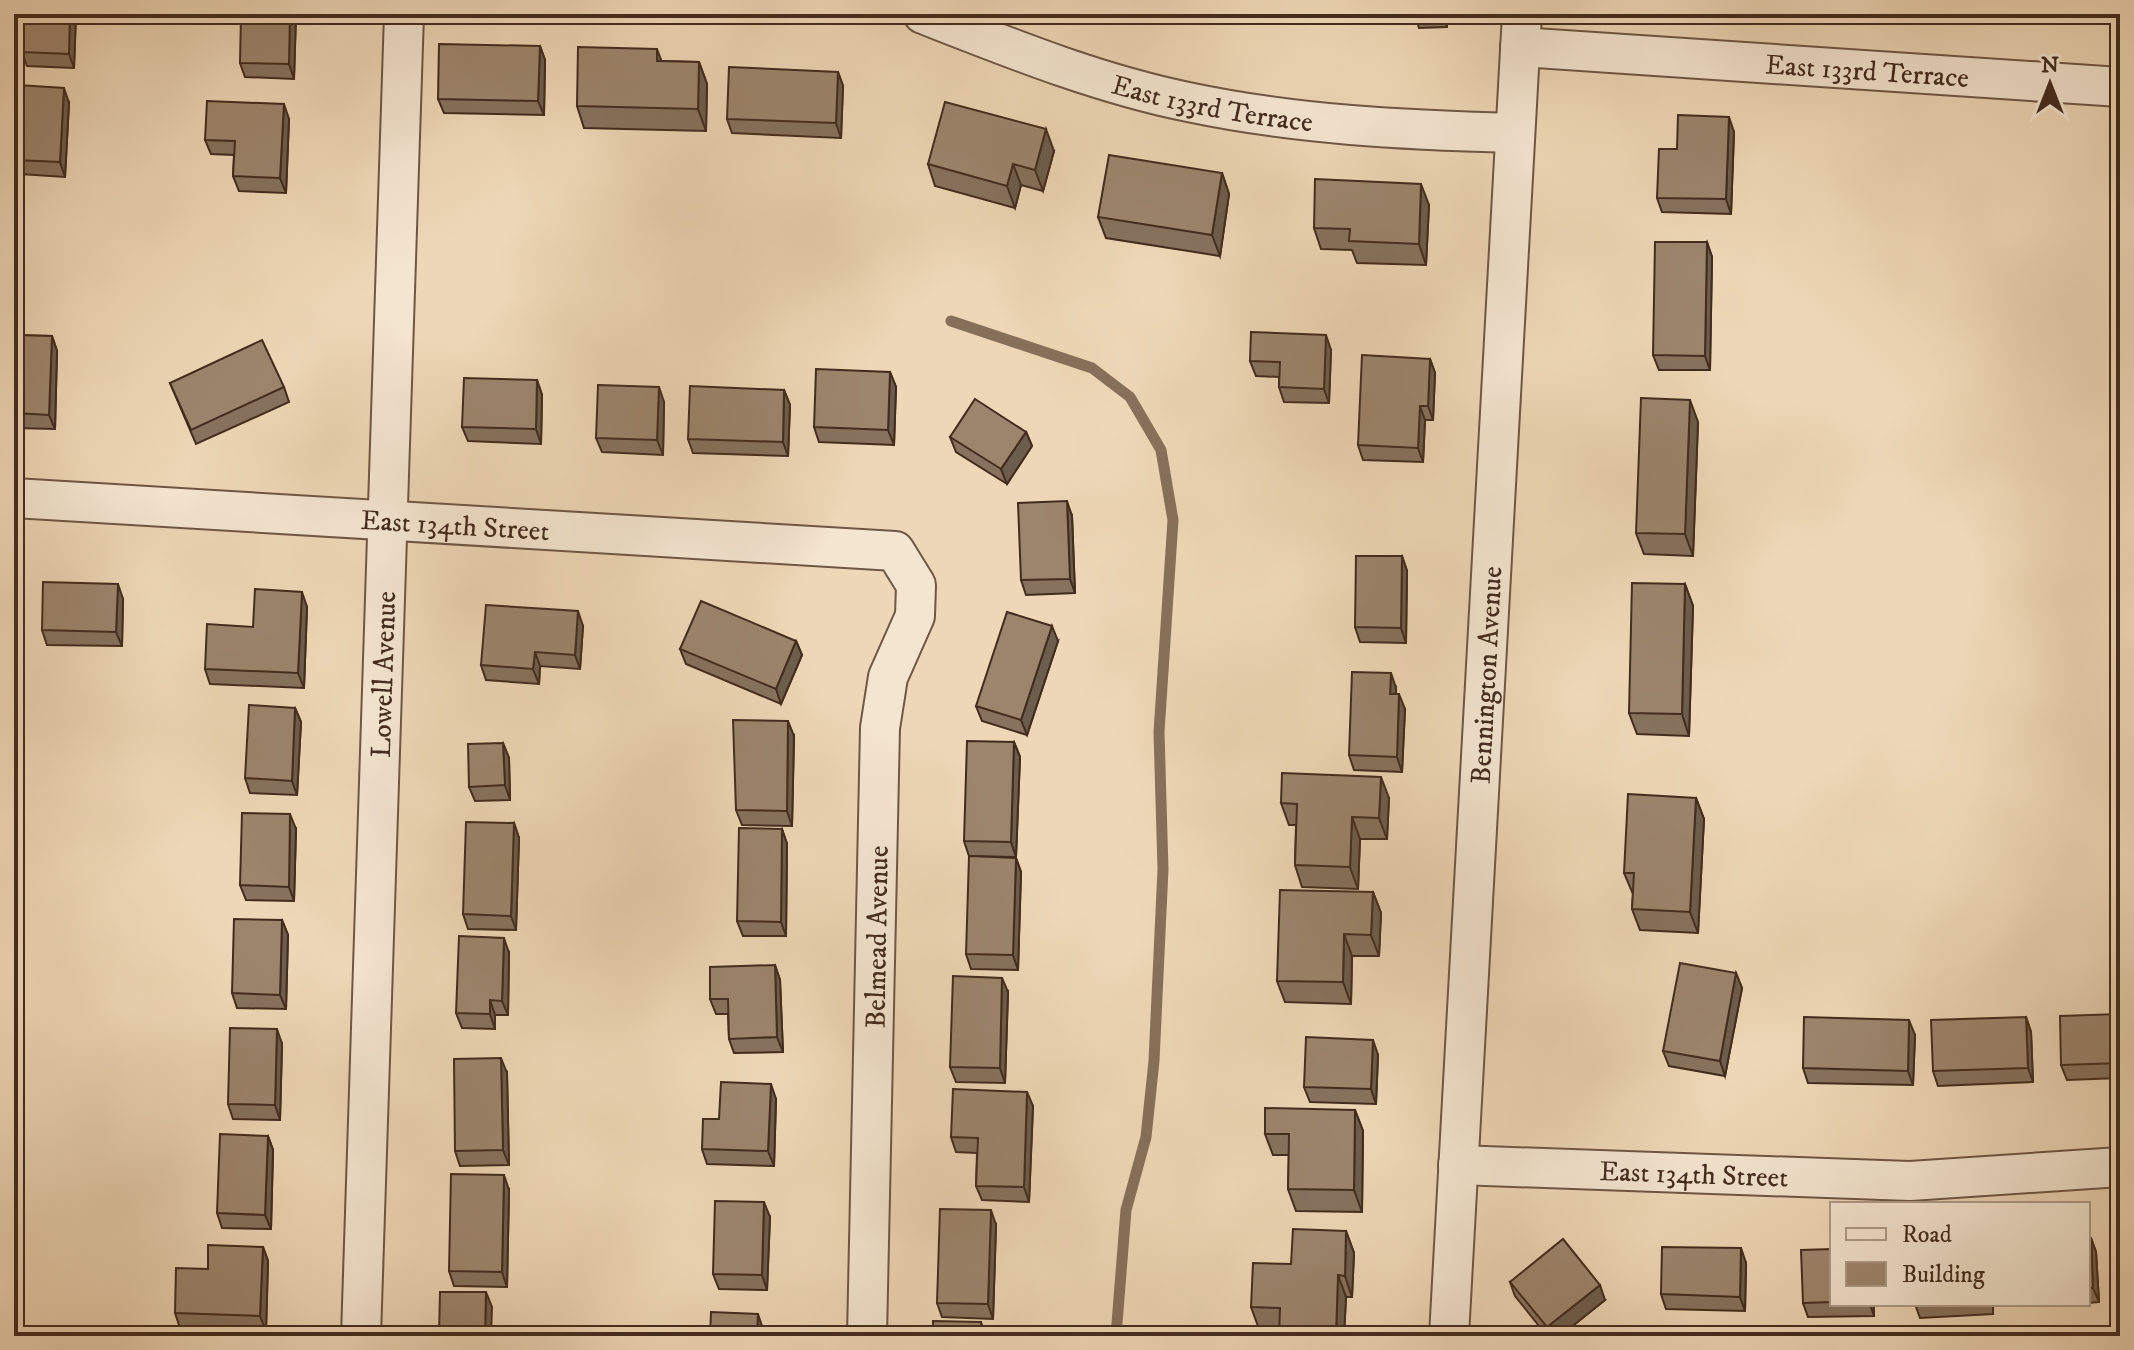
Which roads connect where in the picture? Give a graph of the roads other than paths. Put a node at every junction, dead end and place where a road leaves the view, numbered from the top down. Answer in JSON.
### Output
{"nodes":[{"id":1,"x":404,"y":14,"type":"edge"},
{"id":2,"x":923,"y":14,"type":"edge"},
{"id":3,"x":1521,"y":31,"type":"edge"},
{"id":4,"x":2120,"y":87,"type":"edge"},
{"id":5,"x":1515,"y":133,"type":"junction"},
{"id":6,"x":14,"y":498,"type":"edge"},
{"id":7,"x":387,"y":520,"type":"junction"},
{"id":8,"x":895,"y":551,"type":"joint"},
{"id":9,"x":1458,"y":1165,"type":"junction"},
{"id":10,"x":2120,"y":1167,"type":"edge"},
{"id":11,"x":361,"y":1336,"type":"edge"},
{"id":12,"x":867,"y":1336,"type":"edge"},
{"id":13,"x":1449,"y":1336,"type":"edge"}],
"edges":[{"from":1,"to":7,"type":"street","name":"Lowell Avenue"},
{"from":2,"to":5,"type":"street","name":"East 133rd Terrace"},
{"from":3,"to":4,"type":"street","name":"East 133rd Terrace"},
{"from":3,"to":5,"type":"street","name":"Bennington Avenue"},
{"from":5,"to":9,"type":"street","name":"Bennington Avenue"},
{"from":6,"to":7,"type":"street","name":"East 134th Street"},
{"from":7,"to":8,"type":"street","name":"East 134th Street"},
{"from":7,"to":11,"type":"street","name":"Lowell Avenue"},
{"from":8,"to":12,"type":"street","name":"Belmead Avenue"},
{"from":9,"to":10,"type":"street","name":"East 134th Street"},
{"from":9,"to":13,"type":"street","name":"Bennington Avenue"}]}
